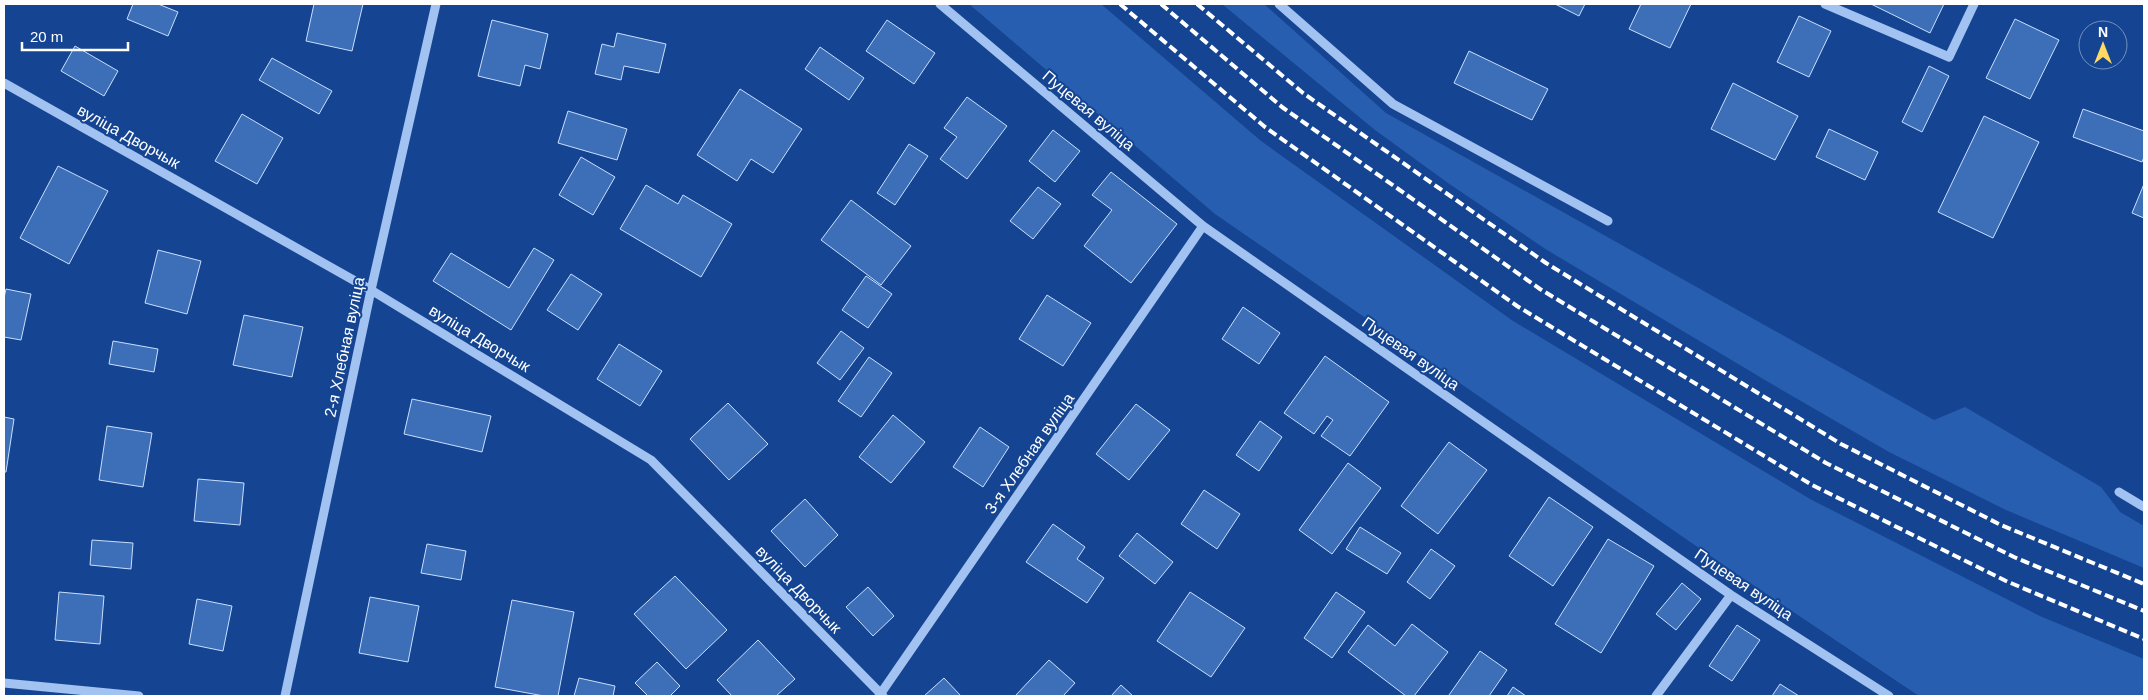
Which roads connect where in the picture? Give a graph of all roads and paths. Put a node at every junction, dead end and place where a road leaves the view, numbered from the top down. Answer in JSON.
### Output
{"nodes":[{"id":1,"x":436,"y":4,"type":"edge"},
{"id":2,"x":940,"y":4,"type":"edge"},
{"id":3,"x":1279,"y":4,"type":"edge"},
{"id":4,"x":1824,"y":4,"type":"edge"},
{"id":5,"x":1974,"y":4,"type":"edge"},
{"id":6,"x":4,"y":83,"type":"edge"},
{"id":7,"x":1608,"y":221,"type":"dead end"},
{"id":8,"x":1203,"y":226,"type":"junction"},
{"id":9,"x":371,"y":290,"type":"junction"},
{"id":10,"x":2119,"y":492,"type":"dead end"},
{"id":11,"x":2144,"y":507,"type":"edge"},
{"id":12,"x":1731,"y":595,"type":"junction"},
{"id":13,"x":4,"y":684,"type":"edge"},
{"id":14,"x":881,"y":695,"type":"edge"},
{"id":15,"x":139,"y":696,"type":"edge"},
{"id":16,"x":284,"y":696,"type":"edge"},
{"id":17,"x":1656,"y":696,"type":"edge"},
{"id":18,"x":1889,"y":696,"type":"edge"}],
"edges":[{"from":1,"to":9,"type":"street","name":"2-я Хлебная вуліца"},
{"from":2,"to":8,"type":"street","name":"Пуцевая вуліца"},
{"from":3,"to":7,"type":"street"},
{"from":4,"to":5,"type":"street"},
{"from":6,"to":9,"type":"street","name":"вуліца Дворчык"},
{"from":8,"to":12,"type":"street","name":"Пуцевая вуліца"},
{"from":8,"to":14,"type":"street","name":"3-я Хлебная вуліца"},
{"from":9,"to":14,"type":"street","name":"вуліца Дворчык"},
{"from":9,"to":16,"type":"street","name":"2-я Хлебная вуліца"},
{"from":10,"to":11,"type":"street"},
{"from":12,"to":17,"type":"street"},
{"from":12,"to":18,"type":"street","name":"Пуцевая вуліца"},
{"from":13,"to":15,"type":"street"}]}
